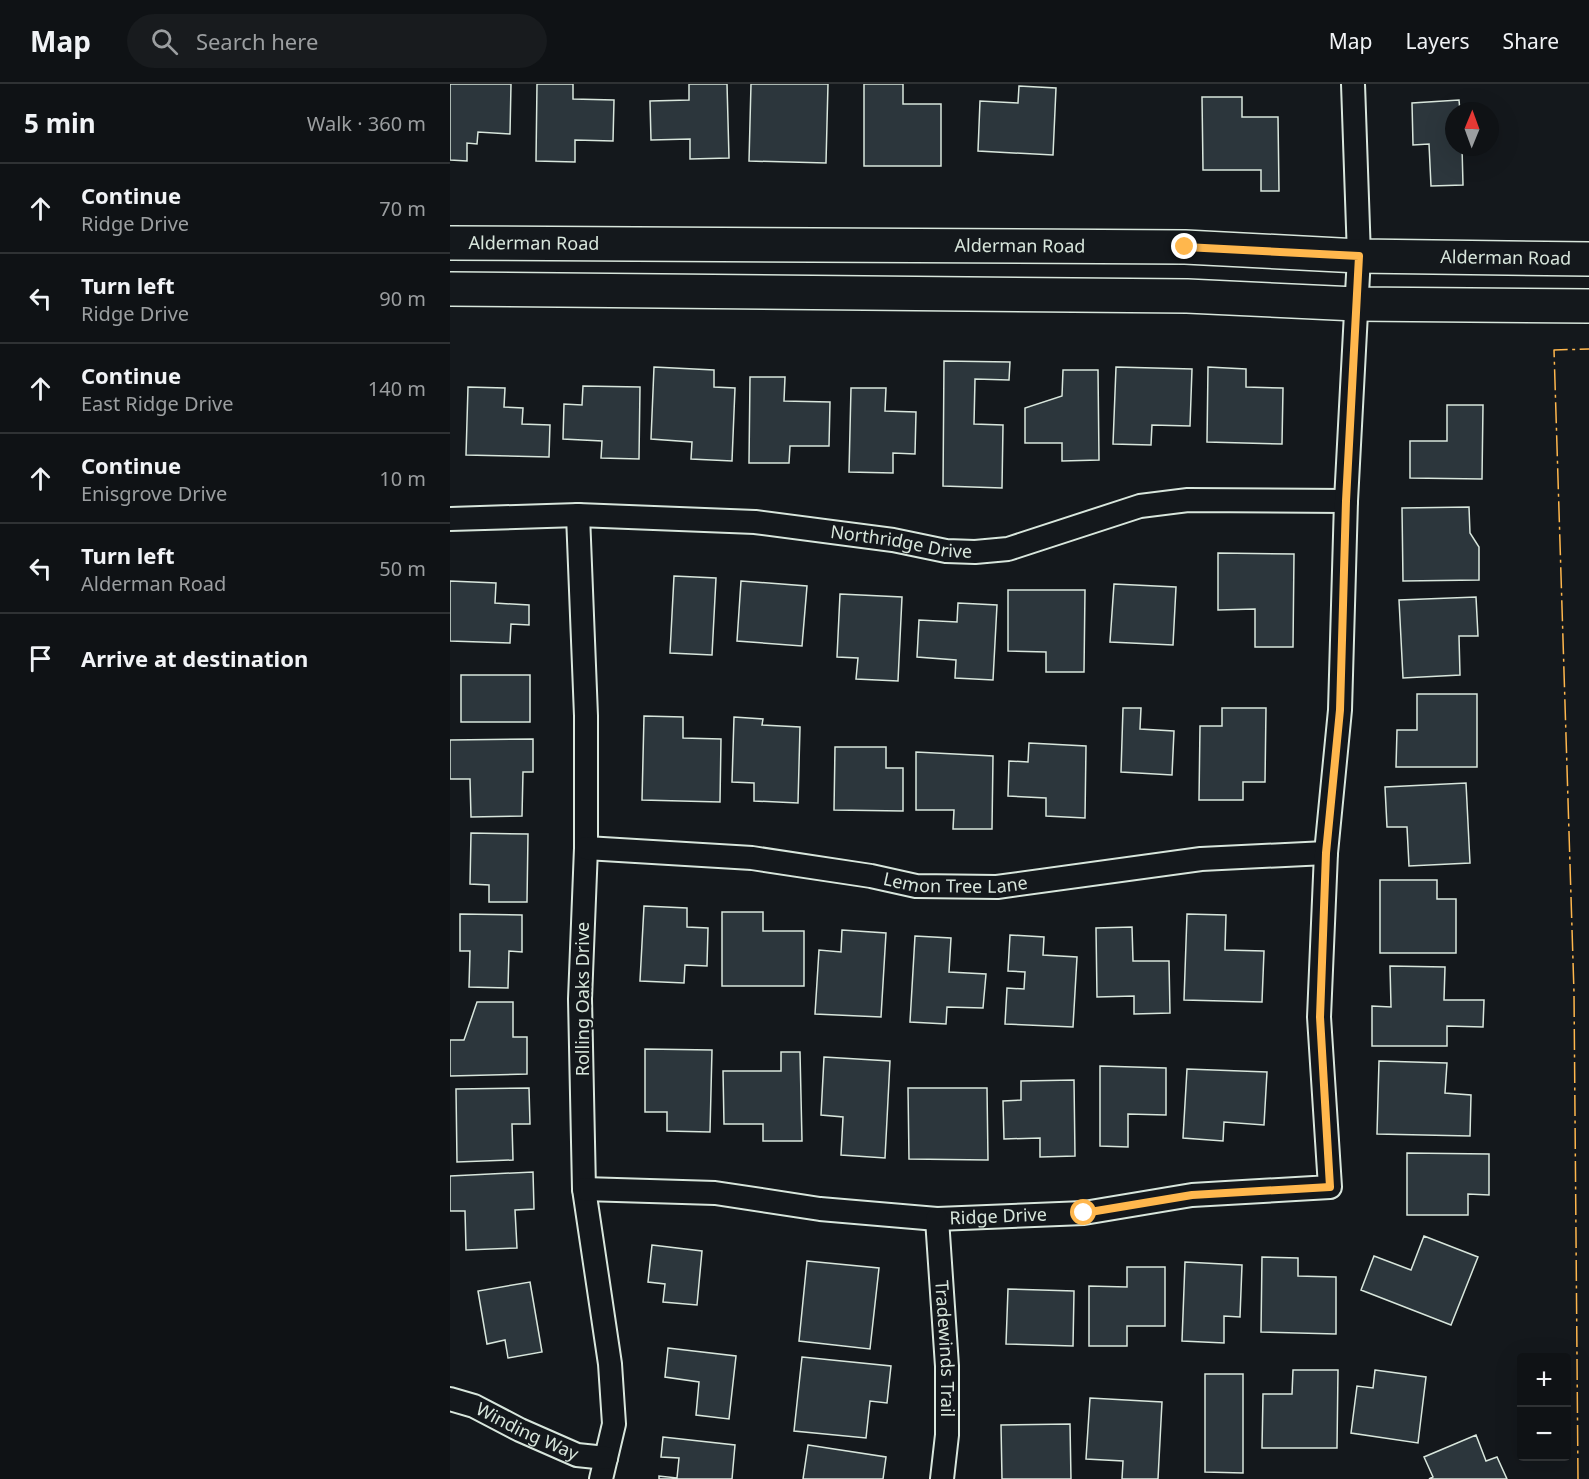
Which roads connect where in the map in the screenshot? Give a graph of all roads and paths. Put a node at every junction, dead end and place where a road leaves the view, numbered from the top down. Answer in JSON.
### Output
{"nodes":[{"id":1,"x":1353,"y":84,"type":"edge"},
{"id":2,"x":450,"y":243,"type":"edge"},
{"id":3,"x":1359,"y":256,"type":"junction"},
{"id":4,"x":1589,"y":259,"type":"edge"},
{"id":5,"x":450,"y":289,"type":"edge"},
{"id":6,"x":1356,"y":304,"type":"junction"},
{"id":7,"x":1589,"y":306,"type":"edge"},
{"id":8,"x":1346,"y":501,"type":"junction"},
{"id":9,"x":578,"y":515,"type":"junction"},
{"id":10,"x":450,"y":519,"type":"edge"},
{"id":11,"x":586,"y":848,"type":"junction"},
{"id":12,"x":1326,"y":853,"type":"junction"},
{"id":13,"x":584,"y":1189,"type":"junction"},
{"id":14,"x":937,"y":1219,"type":"junction"},
{"id":15,"x":450,"y":1399,"type":"edge"},
{"id":16,"x":603,"y":1469,"type":"edge"},
{"id":17,"x":942,"y":1479,"type":"edge"}],
"edges":[{"from":1,"to":3,"type":"street"},
{"from":2,"to":3,"type":"main road","name":"Alderman Road"},
{"from":3,"to":4,"type":"main road","name":"Alderman Road"},
{"from":3,"to":6,"type":"street"},
{"from":5,"to":6,"type":"main road"},
{"from":6,"to":7,"type":"main road"},
{"from":6,"to":8,"type":"street"},
{"from":8,"to":9,"type":"street","name":"Northridge Drive"},
{"from":8,"to":12,"type":"street"},
{"from":9,"to":10,"type":"street","name":"Northridge Drive"},
{"from":9,"to":11,"type":"street","name":"Rolling Oaks Drive"},
{"from":11,"to":12,"type":"street","name":"Lemon Tree Lane"},
{"from":11,"to":13,"type":"street","name":"Rolling Oaks Drive"},
{"from":12,"to":14,"type":"street","name":"Ridge Drive"},
{"from":13,"to":14,"type":"street","name":"Ridge Drive"},
{"from":13,"to":16,"type":"street","name":"Rolling Oaks Drive"},
{"from":14,"to":17,"type":"street","name":"Tradewinds Trail"},
{"from":15,"to":16,"type":"street","name":"Winding Way"}]}
